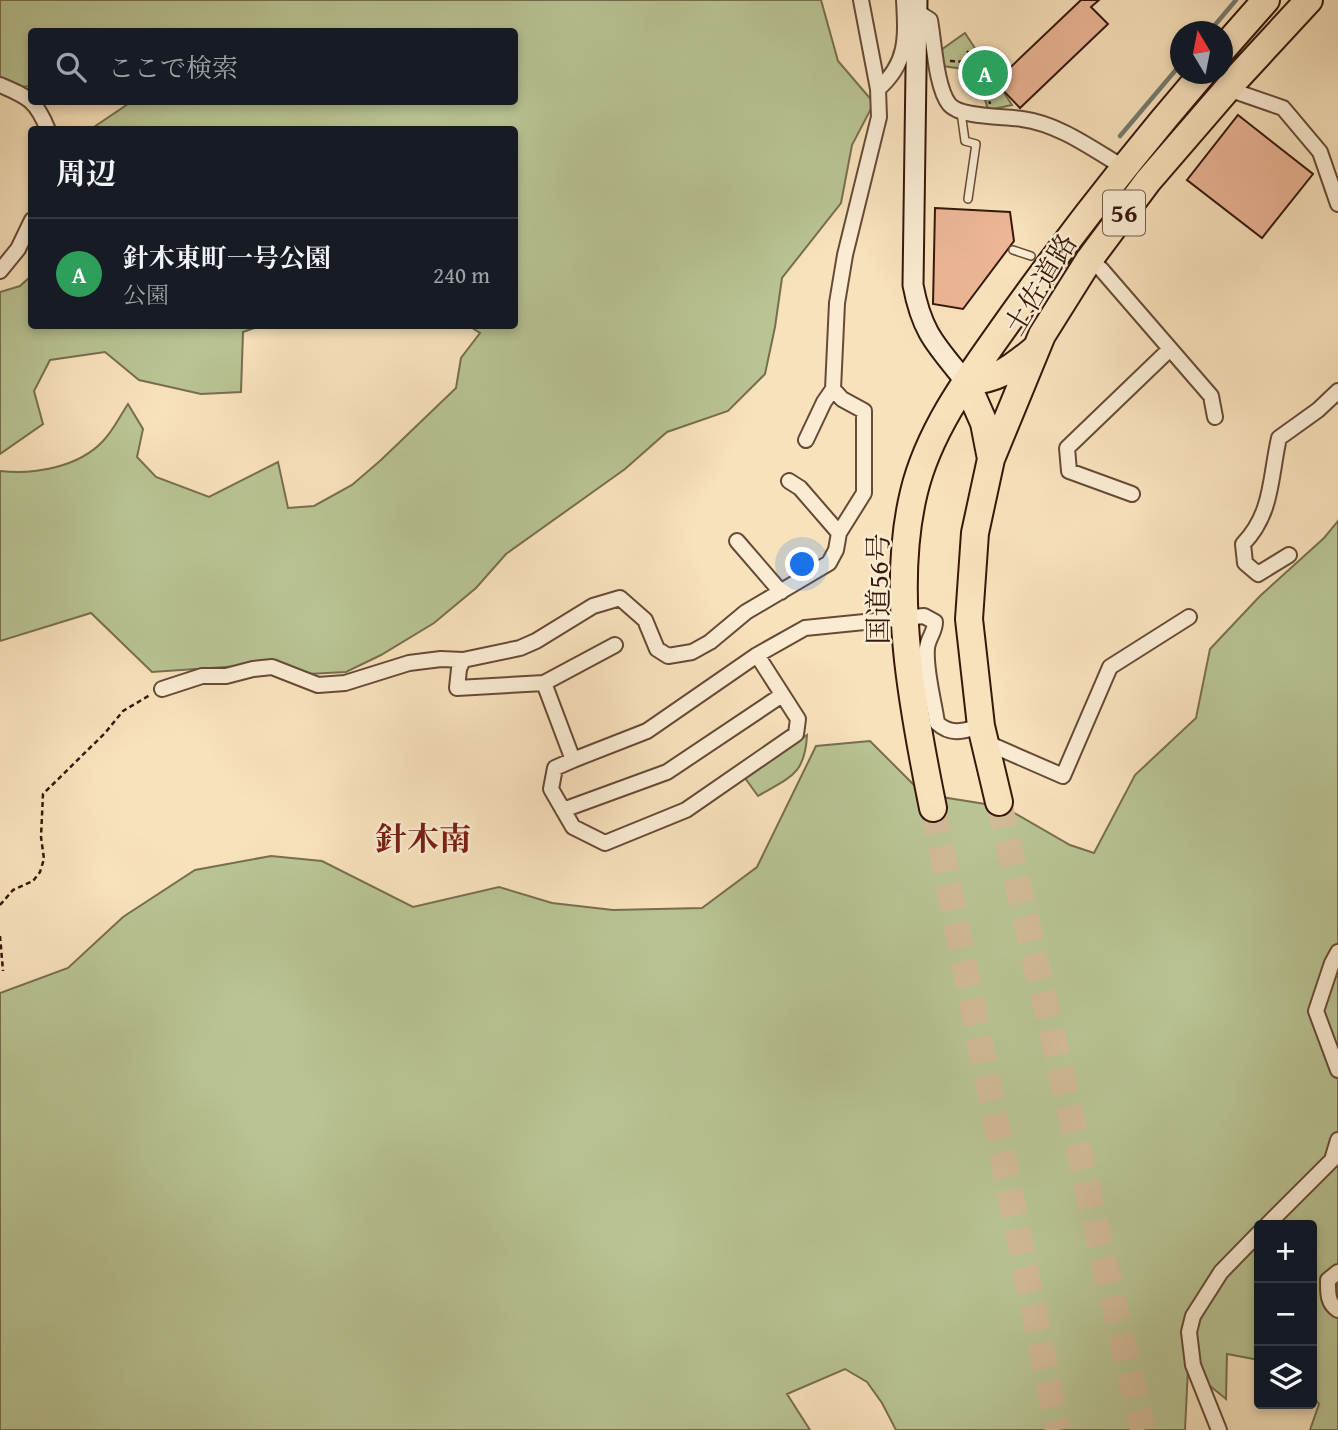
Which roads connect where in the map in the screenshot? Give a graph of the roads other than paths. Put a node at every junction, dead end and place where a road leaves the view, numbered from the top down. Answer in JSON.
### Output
{"nodes":[{"id":1,"x":861,"y":0,"type":"edge"},
{"id":2,"x":1266,"y":0,"type":"edge"},
{"id":3,"x":1309,"y":0,"type":"edge"},
{"id":4,"x":913,"y":4,"type":"edge"},
{"id":5,"x":1233,"y":38,"type":"edge"},
{"id":6,"x":1194,"y":84,"type":"edge"},
{"id":7,"x":0,"y":85,"type":"edge"},
{"id":8,"x":878,"y":89,"type":"junction"},
{"id":9,"x":1228,"y":89,"type":"junction"},
{"id":10,"x":28,"y":97,"type":"edge"},
{"id":11,"x":34,"y":105,"type":"edge"},
{"id":12,"x":960,"y":112,"type":"junction"},
{"id":13,"x":46,"y":126,"type":"edge"},
{"id":14,"x":1123,"y":167,"type":"junction"},
{"id":15,"x":968,"y":199,"type":"dead end"},
{"id":16,"x":1338,"y":204,"type":"edge"},
{"id":17,"x":28,"y":228,"type":"edge"},
{"id":18,"x":1013,"y":250,"type":"dead end"},
{"id":19,"x":1031,"y":256,"type":"dead end"},
{"id":20,"x":1089,"y":260,"type":"junction"},
{"id":21,"x":0,"y":271,"type":"edge"},
{"id":22,"x":1170,"y":349,"type":"junction"},
{"id":23,"x":1034,"y":350,"type":"junction"},
{"id":24,"x":966,"y":382,"type":"junction"},
{"id":25,"x":834,"y":390,"type":"junction"},
{"id":26,"x":1338,"y":391,"type":"edge"},
{"id":27,"x":1215,"y":417,"type":"dead end"},
{"id":28,"x":806,"y":440,"type":"dead end"},
{"id":29,"x":991,"y":459,"type":"junction"},
{"id":30,"x":789,"y":481,"type":"dead end"},
{"id":31,"x":1132,"y":494,"type":"dead end"},
{"id":32,"x":839,"y":533,"type":"junction"},
{"id":33,"x":737,"y":541,"type":"dead end"},
{"id":34,"x":1289,"y":555,"type":"dead end"},
{"id":35,"x":781,"y":592,"type":"junction"},
{"id":36,"x":1189,"y":617,"type":"dead end"},
{"id":37,"x":905,"y":618,"type":"junction"},
{"id":38,"x":615,"y":645,"type":"dead end"},
{"id":39,"x":757,"y":655,"type":"junction"},
{"id":40,"x":463,"y":660,"type":"junction"},
{"id":41,"x":544,"y":683,"type":"junction"},
{"id":42,"x":162,"y":689,"type":"road end"},
{"id":43,"x":782,"y":695,"type":"junction"},
{"id":44,"x":983,"y":734,"type":"junction"},
{"id":45,"x":573,"y":760,"type":"junction"},
{"id":46,"x":999,"y":802,"type":"tunnel mouth"},
{"id":47,"x":933,"y":808,"type":"tunnel mouth"},
{"id":48,"x":563,"y":810,"type":"junction"},
{"id":49,"x":1338,"y":952,"type":"edge"},
{"id":50,"x":1316,"y":1011,"type":"junction"},
{"id":51,"x":1338,"y":1033,"type":"edge"},
{"id":52,"x":1338,"y":1070,"type":"edge"},
{"id":53,"x":1338,"y":1140,"type":"edge"},
{"id":54,"x":1272,"y":1220,"type":"edge"},
{"id":55,"x":1254,"y":1238,"type":"edge"},
{"id":56,"x":1338,"y":1272,"type":"edge"},
{"id":57,"x":1338,"y":1310,"type":"edge"},
{"id":58,"x":1219,"y":1430,"type":"edge"}],
"edges":[{"from":1,"to":8,"type":"street"},
{"from":2,"to":5,"type":"highway"},
{"from":3,"to":9,"type":"highway","name":"土佐道路","number":"56"},
{"from":4,"to":8,"type":"street"},
{"from":4,"to":12,"type":"street"},
{"from":4,"to":24,"type":"street"},
{"from":6,"to":14,"type":"highway","name":"土佐道路","number":"56"},
{"from":7,"to":10,"type":"street"},
{"from":8,"to":25,"type":"street"},
{"from":9,"to":16,"type":"street"},
{"from":9,"to":20,"type":"highway","name":"土佐道路","number":"56"},
{"from":11,"to":13,"type":"street"},
{"from":12,"to":14,"type":"street"},
{"from":12,"to":15,"type":"lane"},
{"from":14,"to":24,"type":"highway","name":"土佐道路","number":"56"},
{"from":17,"to":21,"type":"street"},
{"from":18,"to":19,"type":"lane"},
{"from":20,"to":22,"type":"street"},
{"from":20,"to":23,"type":"highway","name":"土佐道路","number":"56"},
{"from":22,"to":27,"type":"street"},
{"from":22,"to":31,"type":"street"},
{"from":23,"to":24,"type":"highway"},
{"from":23,"to":29,"type":"highway","name":"土佐道路","number":"56"},
{"from":24,"to":29,"type":"highway"},
{"from":24,"to":37,"type":"highway","name":"国道56号","number":"56"},
{"from":25,"to":28,"type":"street"},
{"from":25,"to":32,"type":"street"},
{"from":26,"to":34,"type":"street"},
{"from":29,"to":44,"type":"highway","number":"56"},
{"from":30,"to":32,"type":"street"},
{"from":32,"to":35,"type":"street"},
{"from":33,"to":35,"type":"street"},
{"from":35,"to":40,"type":"street"},
{"from":36,"to":44,"type":"street"},
{"from":37,"to":39,"type":"street"},
{"from":37,"to":44,"type":"street"},
{"from":37,"to":47,"type":"highway","name":"国道56号","number":"56"},
{"from":38,"to":41,"type":"street"},
{"from":39,"to":43,"type":"street"},
{"from":39,"to":45,"type":"street"},
{"from":40,"to":41,"type":"street"},
{"from":40,"to":42,"type":"street"},
{"from":41,"to":45,"type":"street"},
{"from":43,"to":48,"type":"street"},
{"from":43,"to":48,"type":"street"},
{"from":44,"to":46,"type":"highway","number":"56"},
{"from":45,"to":48,"type":"street"},
{"from":49,"to":50,"type":"street"},
{"from":50,"to":51,"type":"street"},
{"from":50,"to":52,"type":"street"},
{"from":53,"to":54,"type":"street"},
{"from":55,"to":58,"type":"street"},
{"from":56,"to":57,"type":"street"}]}
